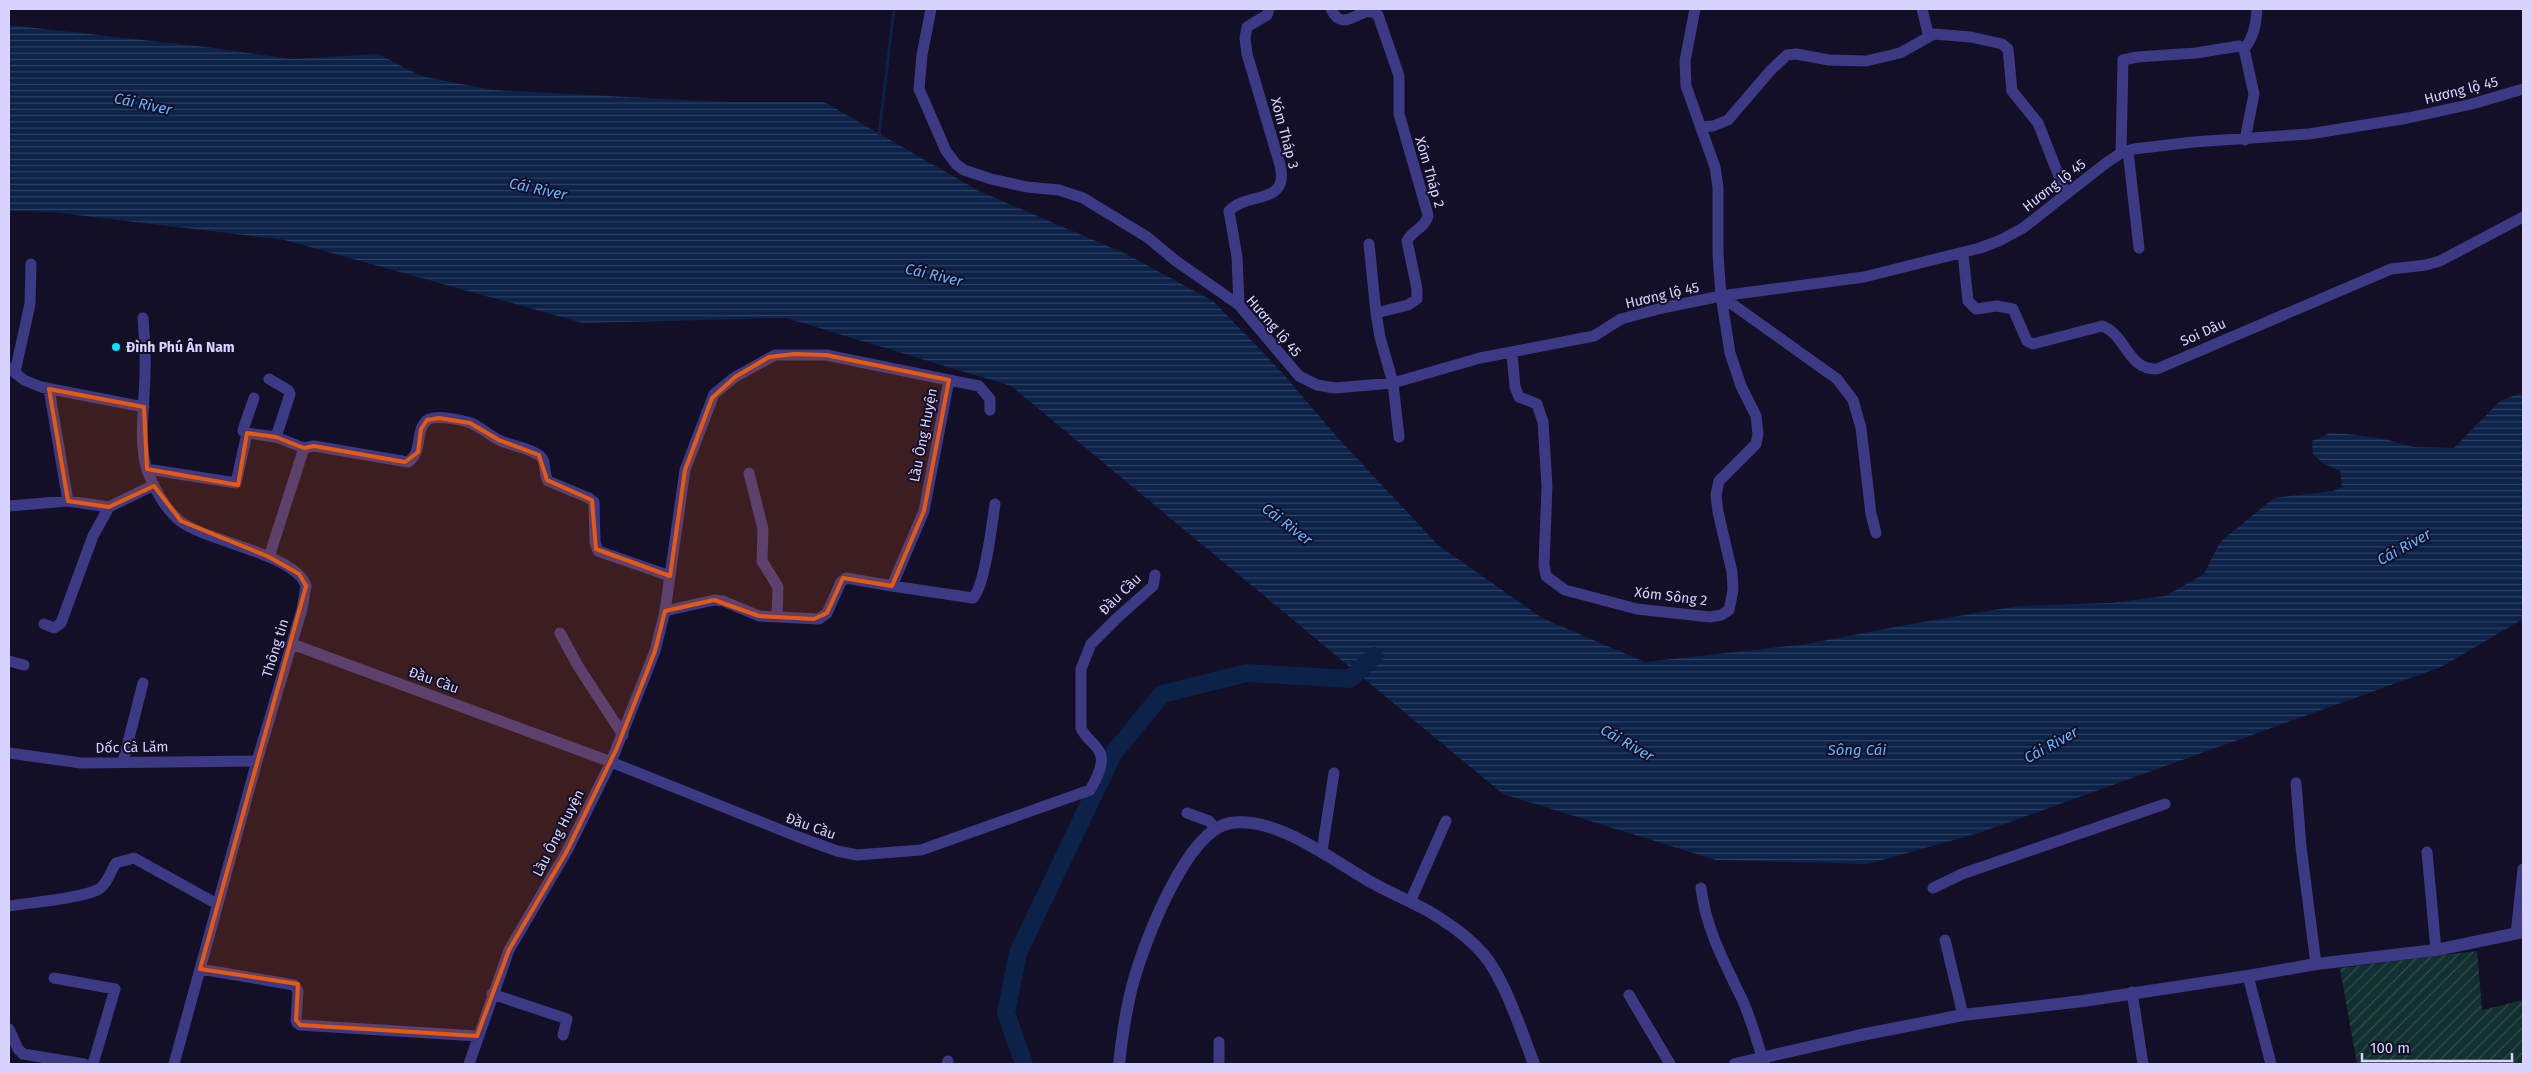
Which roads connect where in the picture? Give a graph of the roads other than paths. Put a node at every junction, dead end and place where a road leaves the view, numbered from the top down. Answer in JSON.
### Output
{"nodes":[{"id":1,"x":931,"y":9,"type":"edge"},
{"id":2,"x":1269,"y":9,"type":"edge"},
{"id":3,"x":1332,"y":9,"type":"edge"},
{"id":4,"x":1696,"y":9,"type":"edge"},
{"id":5,"x":1922,"y":9,"type":"edge"},
{"id":6,"x":2257,"y":9,"type":"edge"},
{"id":7,"x":1929,"y":37,"type":"junction"},
{"id":8,"x":2244,"y":48,"type":"junction"},
{"id":9,"x":2523,"y":89,"type":"edge"},
{"id":10,"x":1701,"y":127,"type":"junction"},
{"id":11,"x":2245,"y":140,"type":"junction"},
{"id":12,"x":2124,"y":152,"type":"junction"},
{"id":13,"x":2066,"y":194,"type":"junction"},
{"id":14,"x":2523,"y":217,"type":"edge"},
{"id":15,"x":1369,"y":244,"type":"dead end"},
{"id":16,"x":2139,"y":248,"type":"dead end"},
{"id":17,"x":1962,"y":253,"type":"junction"},
{"id":18,"x":31,"y":264,"type":"dead end"},
{"id":19,"x":1721,"y":296,"type":"junction"},
{"id":20,"x":1239,"y":305,"type":"junction"},
{"id":21,"x":1376,"y":313,"type":"junction"},
{"id":22,"x":143,"y":318,"type":"dead end"},
{"id":23,"x":1512,"y":353,"type":"junction"},
{"id":24,"x":12,"y":370,"type":"edge"},
{"id":25,"x":269,"y":379,"type":"dead end"},
{"id":26,"x":949,"y":380,"type":"junction"},
{"id":27,"x":1393,"y":383,"type":"junction"},
{"id":28,"x":49,"y":389,"type":"junction"},
{"id":29,"x":254,"y":398,"type":"dead end"},
{"id":30,"x":144,"y":407,"type":"junction"},
{"id":31,"x":990,"y":410,"type":"dead end"},
{"id":32,"x":247,"y":433,"type":"junction"},
{"id":33,"x":276,"y":437,"type":"junction"},
{"id":34,"x":1399,"y":437,"type":"dead end"},
{"id":35,"x":304,"y":448,"type":"junction"},
{"id":36,"x":147,"y":469,"type":"junction"},
{"id":37,"x":749,"y":473,"type":"dead end"},
{"id":38,"x":154,"y":485,"type":"junction"},
{"id":39,"x":68,"y":501,"type":"junction"},
{"id":40,"x":995,"y":504,"type":"dead end"},
{"id":41,"x":9,"y":506,"type":"edge"},
{"id":42,"x":109,"y":507,"type":"junction"},
{"id":43,"x":1876,"y":533,"type":"dead end"},
{"id":44,"x":269,"y":557,"type":"junction"},
{"id":45,"x":1155,"y":575,"type":"dead end"},
{"id":46,"x":670,"y":576,"type":"junction"},
{"id":47,"x":892,"y":586,"type":"junction"},
{"id":48,"x":665,"y":611,"type":"junction"},
{"id":49,"x":777,"y":617,"type":"junction"},
{"id":50,"x":44,"y":624,"type":"dead end"},
{"id":51,"x":560,"y":633,"type":"dead end"},
{"id":52,"x":292,"y":644,"type":"junction"},
{"id":53,"x":9,"y":661,"type":"edge"},
{"id":54,"x":24,"y":665,"type":"dead end"},
{"id":55,"x":143,"y":683,"type":"dead end"},
{"id":56,"x":623,"y":735,"type":"junction"},
{"id":57,"x":9,"y":753,"type":"edge"},
{"id":58,"x":256,"y":761,"type":"junction"},
{"id":59,"x":123,"y":762,"type":"junction"},
{"id":60,"x":611,"y":762,"type":"junction"},
{"id":61,"x":1334,"y":773,"type":"dead end"},
{"id":62,"x":2296,"y":783,"type":"dead end"},
{"id":63,"x":2165,"y":804,"type":"dead end"},
{"id":64,"x":1188,"y":813,"type":"dead end"},
{"id":65,"x":1446,"y":821,"type":"dead end"},
{"id":66,"x":1216,"y":829,"type":"junction"},
{"id":67,"x":1322,"y":851,"type":"junction"},
{"id":68,"x":2427,"y":852,"type":"dead end"},
{"id":69,"x":2523,"y":869,"type":"edge"},
{"id":70,"x":1701,"y":888,"type":"dead end"},
{"id":71,"x":1933,"y":888,"type":"dead end"},
{"id":72,"x":1410,"y":902,"type":"junction"},
{"id":73,"x":217,"y":904,"type":"junction"},
{"id":74,"x":9,"y":906,"type":"edge"},
{"id":75,"x":2519,"y":933,"type":"edge"},
{"id":76,"x":1945,"y":940,"type":"dead end"},
{"id":77,"x":2436,"y":950,"type":"junction"},
{"id":78,"x":2316,"y":964,"type":"junction"},
{"id":79,"x":200,"y":969,"type":"junction"},
{"id":80,"x":2248,"y":976,"type":"junction"},
{"id":81,"x":54,"y":978,"type":"dead end"},
{"id":82,"x":2132,"y":992,"type":"junction"},
{"id":83,"x":492,"y":994,"type":"junction"},
{"id":84,"x":1629,"y":995,"type":"dead end"},
{"id":85,"x":1963,"y":1015,"type":"junction"},
{"id":86,"x":9,"y":1029,"type":"edge"},
{"id":87,"x":563,"y":1035,"type":"dead end"},
{"id":88,"x":477,"y":1036,"type":"junction"},
{"id":89,"x":1219,"y":1042,"type":"dead end"},
{"id":90,"x":1763,"y":1061,"type":"edge"},
{"id":91,"x":84,"y":1064,"type":"edge"},
{"id":92,"x":92,"y":1064,"type":"edge"},
{"id":93,"x":174,"y":1064,"type":"edge"},
{"id":94,"x":469,"y":1064,"type":"edge"},
{"id":95,"x":1119,"y":1064,"type":"edge"},
{"id":96,"x":1219,"y":1064,"type":"edge"},
{"id":97,"x":1534,"y":1064,"type":"edge"},
{"id":98,"x":1670,"y":1064,"type":"edge"},
{"id":99,"x":1735,"y":1064,"type":"edge"},
{"id":100,"x":2142,"y":1064,"type":"edge"},
{"id":101,"x":2271,"y":1064,"type":"edge"}],
"edges":[{"from":1,"to":20,"type":"street","name":"Hương lộ 45"},
{"from":2,"to":20,"type":"street","name":"Xóm Tháp 3"},
{"from":3,"to":21,"type":"street","name":"Xóm Tháp 2"},
{"from":4,"to":10,"type":"street"},
{"from":5,"to":7,"type":"street"},
{"from":6,"to":8,"type":"street"},
{"from":7,"to":10,"type":"street"},
{"from":7,"to":13,"type":"street"},
{"from":8,"to":11,"type":"street"},
{"from":8,"to":12,"type":"street"},
{"from":9,"to":11,"type":"street","name":"Hương lộ 45"},
{"from":10,"to":19,"type":"street"},
{"from":11,"to":12,"type":"street","name":"Hương lộ 45"},
{"from":12,"to":13,"type":"street","name":"Hương lộ 45"},
{"from":12,"to":16,"type":"street"},
{"from":13,"to":17,"type":"street","name":"Hương lộ 45"},
{"from":14,"to":17,"type":"street","name":"Soi Dâu"},
{"from":15,"to":21,"type":"street"},
{"from":17,"to":19,"type":"street","name":"Hương lộ 45"},
{"from":18,"to":24,"type":"street"},
{"from":19,"to":23,"type":"street","name":"Hương lộ 45"},
{"from":19,"to":23,"type":"street","name":"Xóm Sông 2"},
{"from":19,"to":43,"type":"street"},
{"from":20,"to":27,"type":"street","name":"Hương lộ 45"},
{"from":21,"to":27,"type":"street"},
{"from":22,"to":30,"type":"street","name":"Thông tin"},
{"from":23,"to":27,"type":"street","name":"Hương lộ 45"},
{"from":24,"to":28,"type":"street"},
{"from":25,"to":33,"type":"street"},
{"from":26,"to":31,"type":"street"},
{"from":26,"to":46,"type":"street","name":"Lầu Ông Huyện"},
{"from":26,"to":47,"type":"street","name":"Lầu Ông Huyện"},
{"from":27,"to":34,"type":"street"},
{"from":28,"to":30,"type":"street"},
{"from":28,"to":39,"type":"street"},
{"from":29,"to":32,"type":"street"},
{"from":30,"to":36,"type":"street","name":"Thông tin"},
{"from":32,"to":33,"type":"street"},
{"from":32,"to":36,"type":"street"},
{"from":33,"to":35,"type":"street"},
{"from":35,"to":44,"type":"street"},
{"from":35,"to":46,"type":"street"},
{"from":36,"to":38,"type":"street","name":"Thông tin"},
{"from":37,"to":49,"type":"street"},
{"from":38,"to":42,"type":"street"},
{"from":38,"to":44,"type":"street","name":"Thông tin"},
{"from":39,"to":41,"type":"street"},
{"from":39,"to":42,"type":"street"},
{"from":40,"to":47,"type":"street"},
{"from":42,"to":50,"type":"street"},
{"from":44,"to":52,"type":"street","name":"Thông tin"},
{"from":45,"to":60,"type":"street","name":"Đầu Cầu"},
{"from":46,"to":48,"type":"street","name":"Lầu Ông Huyện"},
{"from":47,"to":49,"type":"street"},
{"from":48,"to":49,"type":"street"},
{"from":48,"to":56,"type":"street","name":"Lầu Ông Huyện"},
{"from":51,"to":56,"type":"street"},
{"from":52,"to":58,"type":"street","name":"Thông tin"},
{"from":52,"to":60,"type":"street","name":"Đầu Cầu"},
{"from":53,"to":54,"type":"street"},
{"from":55,"to":59,"type":"street"},
{"from":56,"to":60,"type":"street","name":"Lầu Ông Huyện"},
{"from":57,"to":59,"type":"street","name":"Dốc Cà Lăm"},
{"from":58,"to":59,"type":"street","name":"Dốc Cà Lăm"},
{"from":58,"to":73,"type":"street","name":"Thông tin"},
{"from":60,"to":83,"type":"street","name":"Lầu Ông Huyện"},
{"from":61,"to":67,"type":"street"},
{"from":62,"to":78,"type":"street"},
{"from":63,"to":71,"type":"street"},
{"from":64,"to":66,"type":"street"},
{"from":65,"to":72,"type":"street"},
{"from":66,"to":67,"type":"street"},
{"from":66,"to":95,"type":"street"},
{"from":67,"to":72,"type":"street"},
{"from":68,"to":77,"type":"street"},
{"from":69,"to":75,"type":"street"},
{"from":70,"to":90,"type":"street"},
{"from":72,"to":97,"type":"street"},
{"from":73,"to":74,"type":"street"},
{"from":73,"to":79,"type":"street","name":"Thông tin"},
{"from":75,"to":77,"type":"street"},
{"from":76,"to":85,"type":"street"},
{"from":77,"to":78,"type":"street"},
{"from":78,"to":80,"type":"street"},
{"from":79,"to":88,"type":"street"},
{"from":79,"to":93,"type":"street","name":"Thông tin"},
{"from":80,"to":82,"type":"street"},
{"from":80,"to":101,"type":"street"},
{"from":81,"to":92,"type":"street"},
{"from":82,"to":85,"type":"street"},
{"from":82,"to":100,"type":"street"},
{"from":83,"to":87,"type":"street"},
{"from":83,"to":88,"type":"street","name":"Lầu Ông Huyện"},
{"from":84,"to":98,"type":"street"},
{"from":85,"to":90,"type":"street"},
{"from":86,"to":91,"type":"street"},
{"from":88,"to":94,"type":"street","name":"Lầu Ông Huyện"},
{"from":89,"to":96,"type":"street"},
{"from":90,"to":99,"type":"street"}]}
